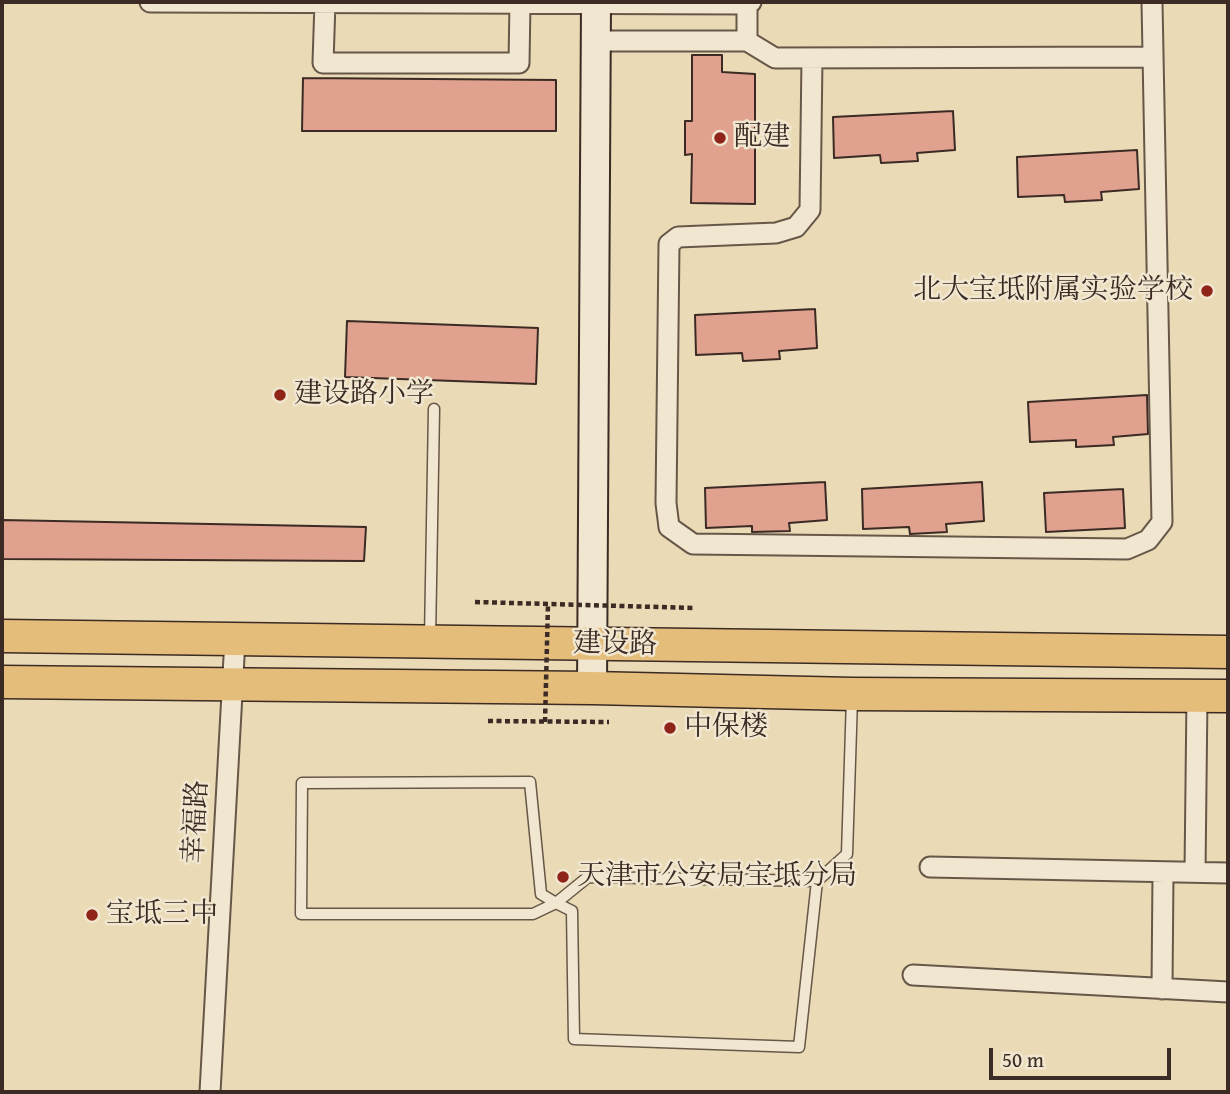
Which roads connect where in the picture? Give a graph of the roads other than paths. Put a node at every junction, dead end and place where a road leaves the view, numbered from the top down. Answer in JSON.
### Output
{"nodes":[{"id":1,"x":150,"y":2,"type":"edge"},
{"id":2,"x":325,"y":2,"type":"edge"},
{"id":3,"x":596,"y":2,"type":"edge"},
{"id":4,"x":1152,"y":2,"type":"edge"},
{"id":5,"x":520,"y":3,"type":"edge"},
{"id":6,"x":749,"y":3,"type":"edge"},
{"id":7,"x":596,"y":41,"type":"junction"},
{"id":8,"x":747,"y":41,"type":"junction"},
{"id":9,"x":1153,"y":57,"type":"junction"},
{"id":10,"x":812,"y":58,"type":"junction"},
{"id":11,"x":434,"y":408,"type":"dead end"},
{"id":12,"x":2,"y":636,"type":"edge"},
{"id":13,"x":235,"y":639,"type":"junction"},
{"id":14,"x":430,"y":640,"type":"junction"},
{"id":15,"x":593,"y":645,"type":"junction"},
{"id":16,"x":1228,"y":652,"type":"edge"},
{"id":17,"x":2,"y":682,"type":"edge"},
{"id":18,"x":233,"y":685,"type":"junction"},
{"id":19,"x":592,"y":688,"type":"junction"},
{"id":20,"x":852,"y":694,"type":"junction"},
{"id":21,"x":1197,"y":696,"type":"junction"},
{"id":22,"x":1228,"y":696,"type":"edge"},
{"id":23,"x":930,"y":867,"type":"dead end"},
{"id":24,"x":1195,"y":872,"type":"junction"},
{"id":25,"x":1163,"y":873,"type":"junction"},
{"id":26,"x":1228,"y":873,"type":"edge"},
{"id":27,"x":817,"y":881,"type":"junction"},
{"id":28,"x":556,"y":903,"type":"junction"},
{"id":29,"x":913,"y":975,"type":"dead end"},
{"id":30,"x":1162,"y":989,"type":"junction"},
{"id":31,"x":1228,"y":992,"type":"edge"},
{"id":32,"x":210,"y":1092,"type":"edge"}],
"edges":[{"from":1,"to":2,"type":"street"},
{"from":2,"to":5,"type":"street"},
{"from":2,"to":5,"type":"street"},
{"from":3,"to":5,"type":"street"},
{"from":3,"to":6,"type":"street"},
{"from":3,"to":7,"type":"street"},
{"from":4,"to":9,"type":"street"},
{"from":6,"to":8,"type":"street"},
{"from":7,"to":8,"type":"street"},
{"from":7,"to":15,"type":"street"},
{"from":8,"to":10,"type":"street"},
{"from":9,"to":10,"type":"street"},
{"from":9,"to":10,"type":"street"},
{"from":11,"to":14,"type":"lane"},
{"from":12,"to":13,"type":"main road","name":"建设路"},
{"from":13,"to":14,"type":"main road","name":"建设路"},
{"from":13,"to":18,"type":"street","name":"幸福路"},
{"from":14,"to":15,"type":"main road","name":"建设路"},
{"from":15,"to":16,"type":"main road","name":"建设路"},
{"from":15,"to":19,"type":"street"},
{"from":17,"to":18,"type":"main road","name":"建设路"},
{"from":18,"to":19,"type":"main road","name":"建设路"},
{"from":18,"to":32,"type":"street","name":"幸福路"},
{"from":19,"to":20,"type":"main road","name":"建设路"},
{"from":20,"to":21,"type":"main road","name":"建设路"},
{"from":20,"to":27,"type":"lane"},
{"from":21,"to":22,"type":"main road","name":"建设路"},
{"from":21,"to":24,"type":"street"},
{"from":23,"to":25,"type":"street"},
{"from":24,"to":25,"type":"street"},
{"from":24,"to":26,"type":"street"},
{"from":25,"to":30,"type":"street"},
{"from":27,"to":28,"type":"lane"},
{"from":27,"to":28,"type":"lane"},
{"from":28,"to":28,"type":"lane"},
{"from":29,"to":30,"type":"street"},
{"from":30,"to":31,"type":"street"}]}
